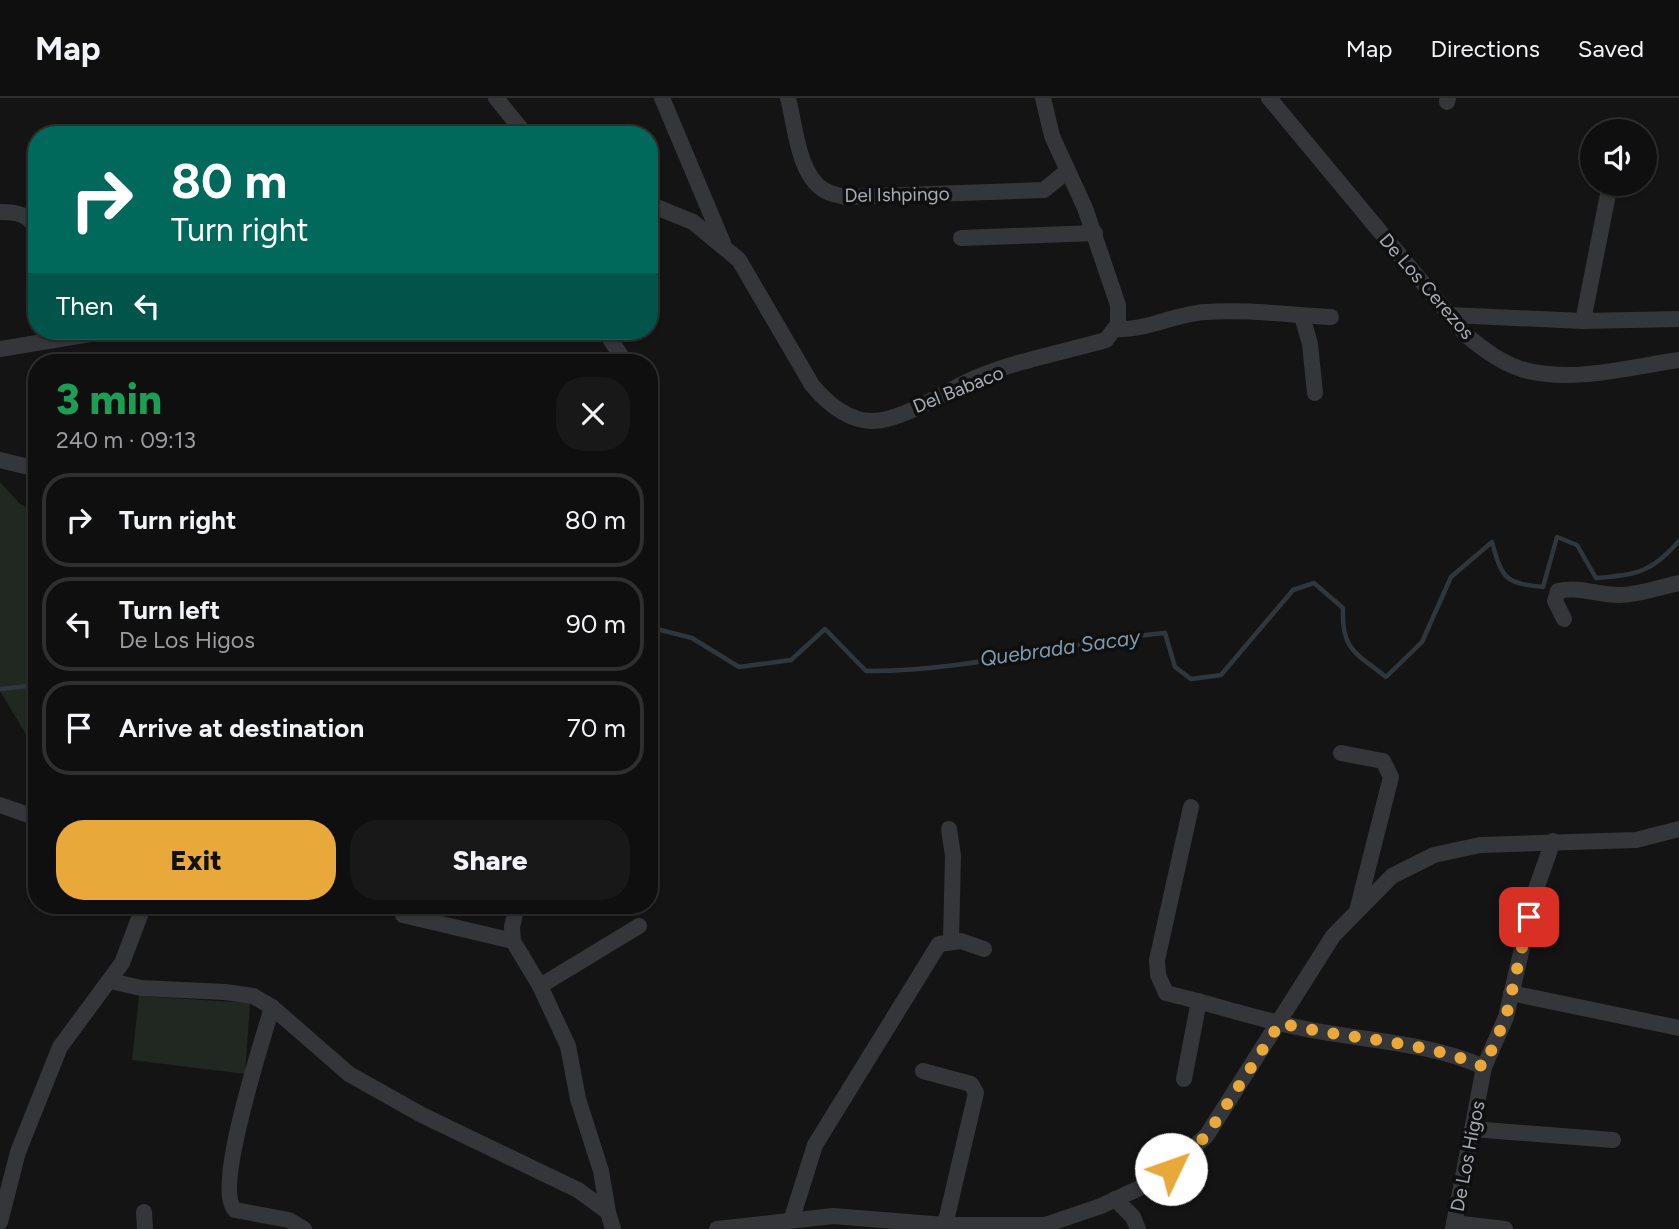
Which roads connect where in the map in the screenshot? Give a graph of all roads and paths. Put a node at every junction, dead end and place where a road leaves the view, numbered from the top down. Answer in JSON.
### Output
{"nodes":[{"id":1,"x":496,"y":98,"type":"edge"},
{"id":2,"x":662,"y":98,"type":"edge"},
{"id":3,"x":788,"y":98,"type":"edge"},
{"id":4,"x":1043,"y":98,"type":"edge"},
{"id":5,"x":1269,"y":98,"type":"edge"},
{"id":6,"x":519,"y":126,"type":"edge"},
{"id":7,"x":1066,"y":173,"type":"junction"},
{"id":8,"x":1608,"y":196,"type":"edge"},
{"id":9,"x":658,"y":208,"type":"edge"},
{"id":10,"x":0,"y":212,"type":"edge"},
{"id":11,"x":28,"y":219,"type":"edge"},
{"id":12,"x":1095,"y":233,"type":"junction"},
{"id":13,"x":961,"y":238,"type":"dead end"},
{"id":14,"x":724,"y":246,"type":"junction"},
{"id":15,"x":1449,"y":315,"type":"junction"},
{"id":16,"x":1302,"y":316,"type":"junction"},
{"id":17,"x":1331,"y":317,"type":"dead end"},
{"id":18,"x":1679,"y":319,"type":"edge"},
{"id":19,"x":1583,"y":321,"type":"junction"},
{"id":20,"x":1115,"y":329,"type":"junction"},
{"id":21,"x":52,"y":340,"type":"edge"},
{"id":22,"x":0,"y":349,"type":"edge"},
{"id":23,"x":1679,"y":360,"type":"edge"},
{"id":24,"x":1315,"y":393,"type":"dead end"},
{"id":25,"x":0,"y":460,"type":"edge"},
{"id":26,"x":28,"y":468,"type":"edge"},
{"id":27,"x":1679,"y":583,"type":"edge"},
{"id":28,"x":1564,"y":618,"type":"dead end"},
{"id":29,"x":1341,"y":752,"type":"dead end"},
{"id":30,"x":0,"y":804,"type":"edge"},
{"id":31,"x":1191,"y":807,"type":"dead end"},
{"id":32,"x":28,"y":815,"type":"edge"},
{"id":33,"x":949,"y":828,"type":"dead end"},
{"id":34,"x":1679,"y":830,"type":"edge"},
{"id":35,"x":1553,"y":841,"type":"junction"},
{"id":36,"x":1357,"y":909,"type":"junction"},
{"id":37,"x":141,"y":914,"type":"edge"},
{"id":38,"x":515,"y":914,"type":"edge"},
{"id":39,"x":403,"y":915,"type":"dead end"},
{"id":40,"x":639,"y":926,"type":"dead end"},
{"id":41,"x":951,"y":940,"type":"junction"},
{"id":42,"x":513,"y":941,"type":"junction"},
{"id":43,"x":984,"y":949,"type":"dead end"},
{"id":44,"x":110,"y":981,"type":"junction"},
{"id":45,"x":540,"y":986,"type":"junction"},
{"id":46,"x":1511,"y":993,"type":"junction"},
{"id":47,"x":1199,"y":1000,"type":"junction"},
{"id":48,"x":272,"y":1007,"type":"junction"},
{"id":49,"x":1280,"y":1023,"type":"junction"},
{"id":50,"x":1679,"y":1028,"type":"edge"},
{"id":51,"x":1484,"y":1067,"type":"junction"},
{"id":52,"x":923,"y":1071,"type":"dead end"},
{"id":53,"x":1184,"y":1079,"type":"dead end"},
{"id":54,"x":1472,"y":1129,"type":"junction"},
{"id":55,"x":1613,"y":1140,"type":"dead end"},
{"id":56,"x":1115,"y":1199,"type":"junction"},
{"id":57,"x":144,"y":1212,"type":"dead end"},
{"id":58,"x":608,"y":1212,"type":"junction"},
{"id":59,"x":792,"y":1218,"type":"junction"},
{"id":60,"x":0,"y":1222,"type":"edge"},
{"id":61,"x":833,"y":1222,"type":"edge"},
{"id":62,"x":945,"y":1225,"type":"junction"},
{"id":63,"x":1454,"y":1226,"type":"edge"},
{"id":64,"x":1052,"y":1227,"type":"edge"},
{"id":65,"x":145,"y":1229,"type":"edge"},
{"id":66,"x":304,"y":1229,"type":"edge"},
{"id":67,"x":613,"y":1229,"type":"edge"},
{"id":68,"x":717,"y":1229,"type":"edge"},
{"id":69,"x":1138,"y":1229,"type":"edge"},
{"id":70,"x":1505,"y":1229,"type":"edge"}],
"edges":[{"from":1,"to":6,"type":"street"},
{"from":2,"to":14,"type":"street"},
{"from":3,"to":7,"type":"street","name":"Del Ishpingo"},
{"from":4,"to":7,"type":"street"},
{"from":5,"to":15,"type":"street","name":"De Los Cerezos"},
{"from":7,"to":12,"type":"street"},
{"from":8,"to":19,"type":"street"},
{"from":9,"to":14,"type":"street","name":"Del Babaco"},
{"from":10,"to":11,"type":"street"},
{"from":12,"to":13,"type":"street"},
{"from":12,"to":20,"type":"street"},
{"from":14,"to":20,"type":"street","name":"Del Babaco"},
{"from":15,"to":19,"type":"street"},
{"from":15,"to":23,"type":"street","name":"De Los Cerezos"},
{"from":16,"to":17,"type":"street"},
{"from":16,"to":20,"type":"street"},
{"from":16,"to":24,"type":"street"},
{"from":18,"to":19,"type":"street"},
{"from":21,"to":22,"type":"street"},
{"from":25,"to":26,"type":"street"},
{"from":27,"to":28,"type":"street"},
{"from":29,"to":36,"type":"street"},
{"from":30,"to":32,"type":"street"},
{"from":31,"to":47,"type":"street"},
{"from":33,"to":41,"type":"street"},
{"from":34,"to":35,"type":"street"},
{"from":35,"to":36,"type":"street"},
{"from":35,"to":46,"type":"street","name":"De Los Higos"},
{"from":36,"to":49,"type":"street"},
{"from":37,"to":44,"type":"street"},
{"from":38,"to":42,"type":"street"},
{"from":39,"to":42,"type":"street"},
{"from":40,"to":45,"type":"street"},
{"from":41,"to":43,"type":"street"},
{"from":41,"to":59,"type":"street"},
{"from":42,"to":45,"type":"street"},
{"from":44,"to":48,"type":"street"},
{"from":44,"to":60,"type":"street"},
{"from":45,"to":58,"type":"street"},
{"from":46,"to":50,"type":"street"},
{"from":46,"to":51,"type":"street","name":"De Los Higos"},
{"from":47,"to":49,"type":"street"},
{"from":47,"to":53,"type":"street"},
{"from":48,"to":58,"type":"street"},
{"from":48,"to":66,"type":"street"},
{"from":49,"to":51,"type":"street"},
{"from":49,"to":56,"type":"street"},
{"from":51,"to":54,"type":"street","name":"De Los Higos"},
{"from":52,"to":62,"type":"street"},
{"from":54,"to":55,"type":"street"},
{"from":54,"to":63,"type":"street","name":"De Los Higos"},
{"from":56,"to":64,"type":"street"},
{"from":56,"to":69,"type":"street"},
{"from":57,"to":65,"type":"street"},
{"from":58,"to":67,"type":"street"},
{"from":59,"to":61,"type":"street"},
{"from":59,"to":68,"type":"street"},
{"from":61,"to":62,"type":"street"},
{"from":62,"to":64,"type":"street"},
{"from":63,"to":70,"type":"street"}]}
